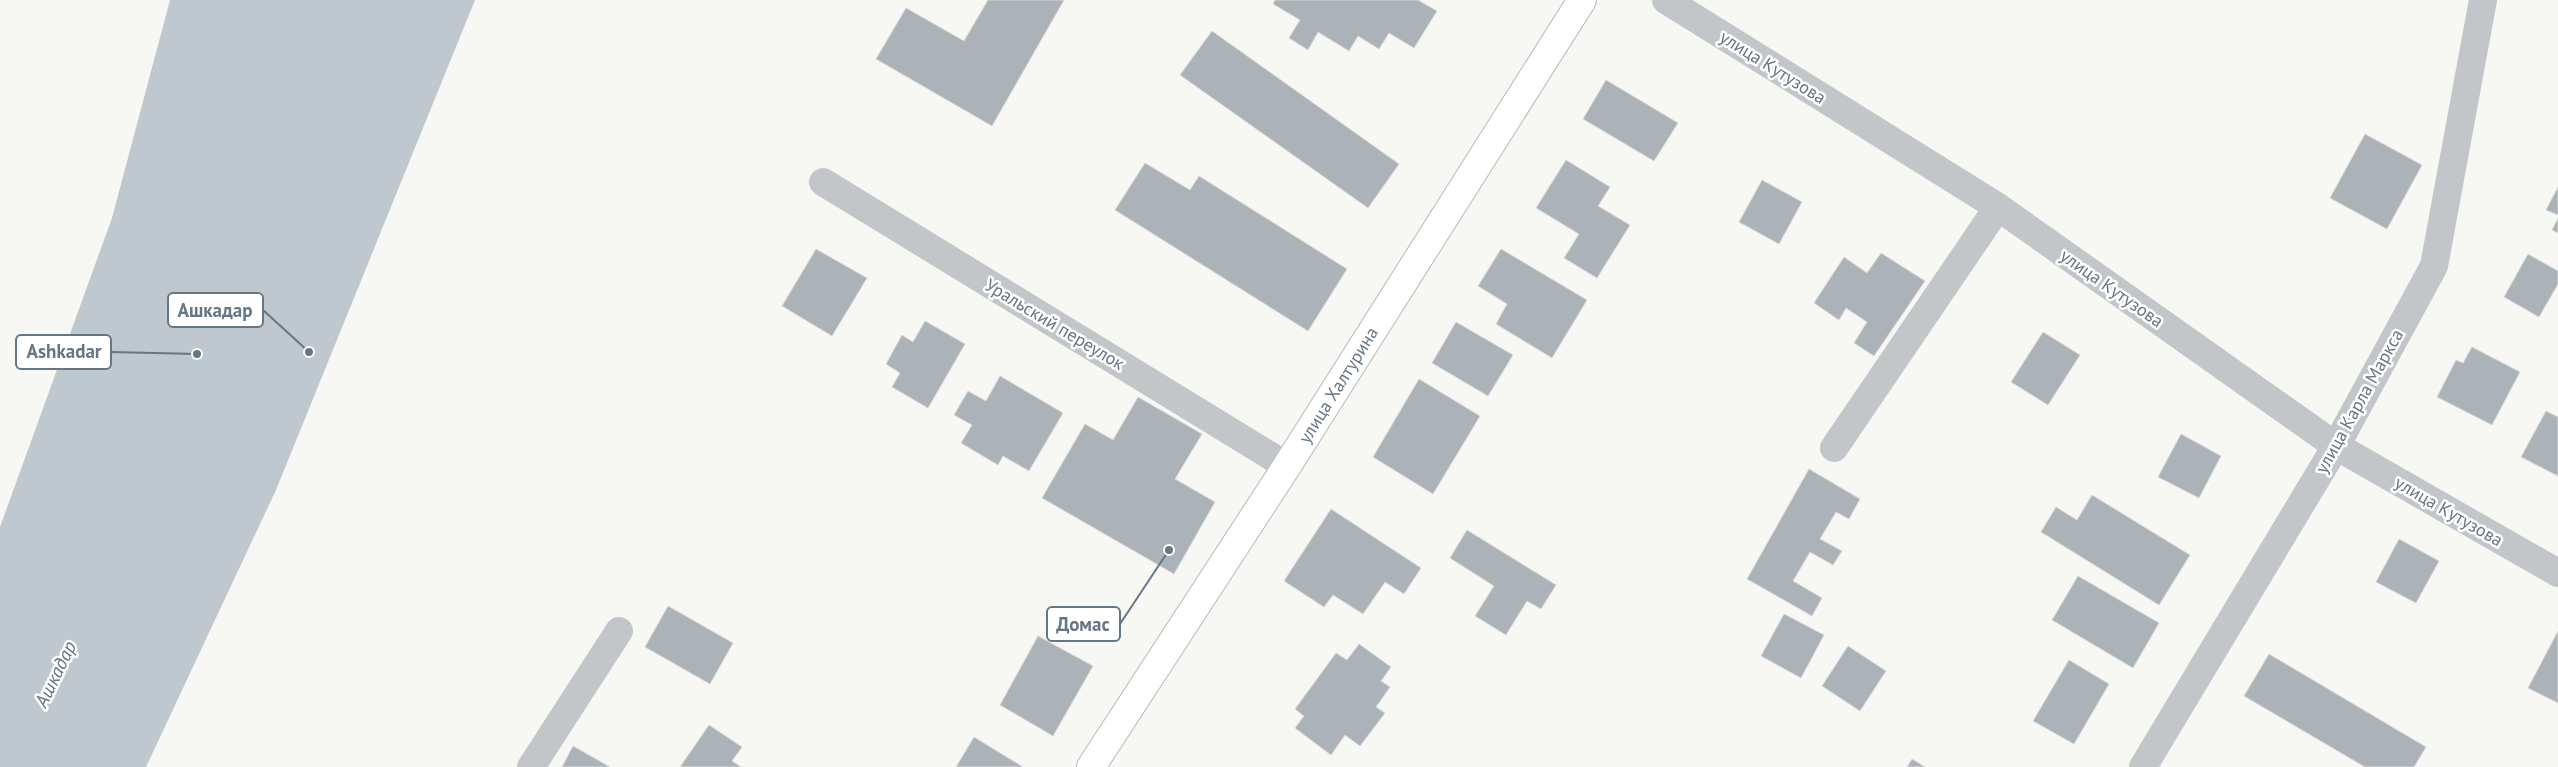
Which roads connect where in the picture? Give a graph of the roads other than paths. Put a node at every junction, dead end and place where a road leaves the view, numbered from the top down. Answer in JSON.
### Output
{"nodes":[{"id":1,"x":1582,"y":0,"type":"edge"},
{"id":2,"x":1666,"y":0,"type":"edge"},
{"id":3,"x":2483,"y":0,"type":"edge"},
{"id":4,"x":823,"y":182,"type":"dead end"},
{"id":5,"x":1998,"y":207,"type":"junction"},
{"id":6,"x":2336,"y":446,"type":"junction"},
{"id":7,"x":1834,"y":448,"type":"dead end"},
{"id":8,"x":1287,"y":466,"type":"junction"},
{"id":9,"x":2558,"y":573,"type":"edge"},
{"id":10,"x":619,"y":631,"type":"dead end"},
{"id":11,"x":531,"y":767,"type":"edge"},
{"id":12,"x":1091,"y":767,"type":"edge"},
{"id":13,"x":2143,"y":767,"type":"edge"}],
"edges":[{"from":1,"to":8,"type":"main road","name":"улица Халтурина"},
{"from":2,"to":5,"type":"street","name":"улица Кутузова"},
{"from":3,"to":6,"type":"street","name":"улица Карла Маркса"},
{"from":4,"to":8,"type":"street","name":"Уральский переулок"},
{"from":5,"to":6,"type":"street","name":"улица Кутузова"},
{"from":5,"to":7,"type":"street"},
{"from":6,"to":9,"type":"street","name":"улица Кутузова"},
{"from":6,"to":13,"type":"street","name":"улица Карла Маркса"},
{"from":8,"to":12,"type":"main road","name":"улица Халтурина"},
{"from":10,"to":11,"type":"street"}]}
